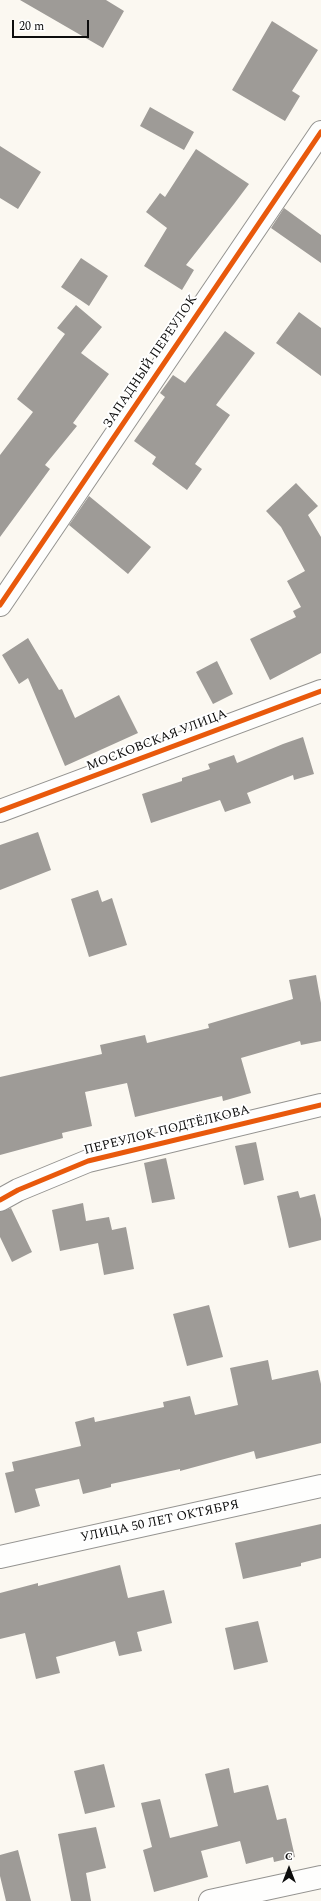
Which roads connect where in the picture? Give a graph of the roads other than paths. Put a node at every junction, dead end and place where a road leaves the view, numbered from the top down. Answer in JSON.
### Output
{"nodes":[{"id":1,"x":321,"y":132,"type":"edge"},
{"id":2,"x":0,"y":605,"type":"edge"},
{"id":3,"x":321,"y":691,"type":"edge"},
{"id":4,"x":0,"y":811,"type":"edge"},
{"id":5,"x":321,"y":1105,"type":"edge"},
{"id":6,"x":0,"y":1200,"type":"edge"},
{"id":7,"x":321,"y":1486,"type":"edge"},
{"id":8,"x":0,"y":1557,"type":"edge"},
{"id":9,"x":321,"y":1877,"type":"edge"},
{"id":10,"x":210,"y":1901,"type":"edge"}],
"edges":[{"from":1,"to":2,"type":"street","name":"ЗАПАДНЫЙ ПЕРЕУЛОК"},
{"from":3,"to":4,"type":"street","name":"МОСКОВСКАЯ УЛИЦА"},
{"from":5,"to":6,"type":"street","name":"ПЕРЕУЛОК ПОДТЁЛКОВА"},
{"from":7,"to":8,"type":"street","name":"УЛИЦА 50 ЛЕТ ОКТЯБРЯ"},
{"from":9,"to":10,"type":"street"}]}
